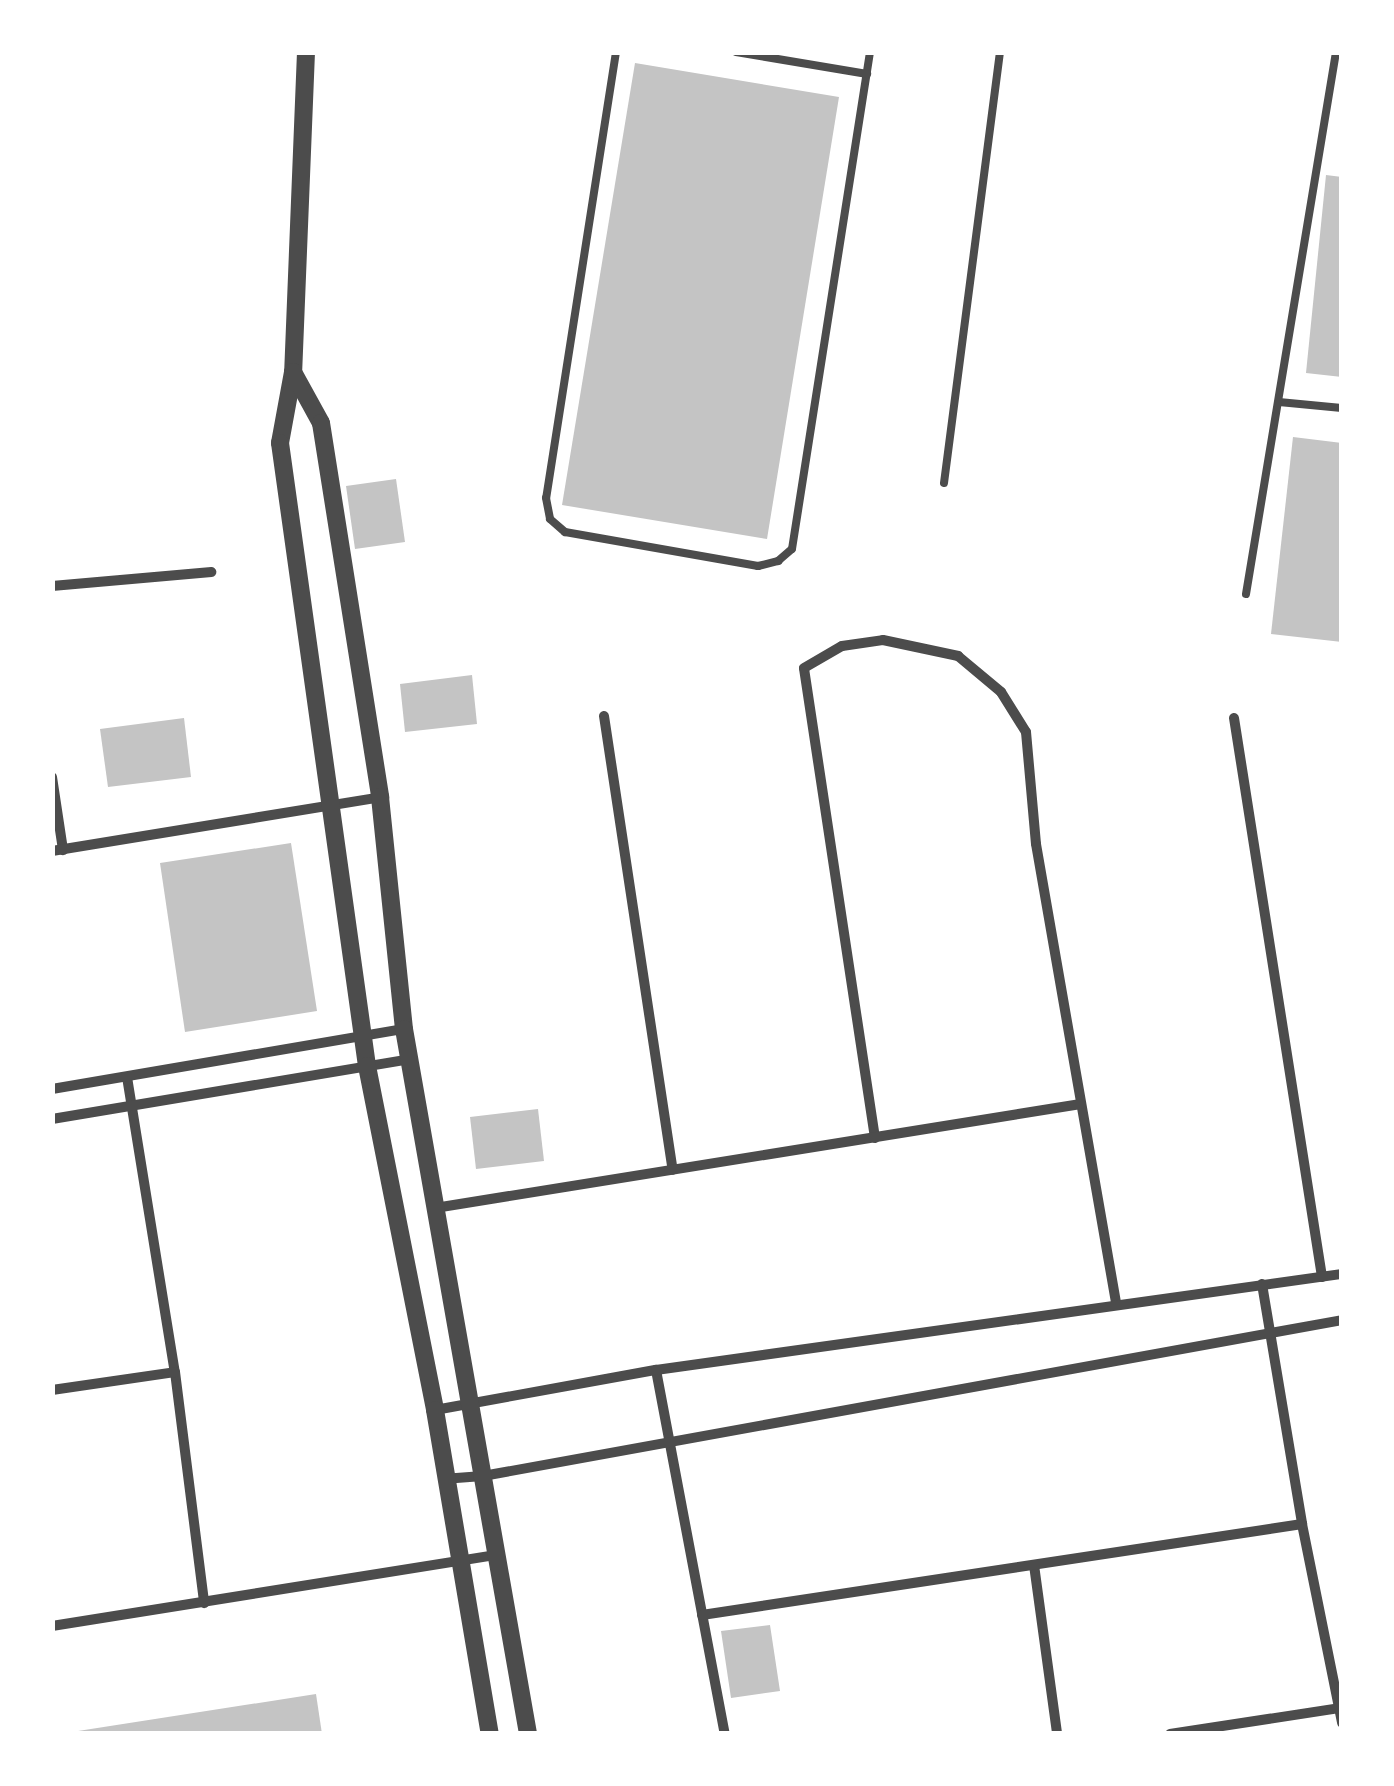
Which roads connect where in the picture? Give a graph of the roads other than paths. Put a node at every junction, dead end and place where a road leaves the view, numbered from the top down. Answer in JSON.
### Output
{"nodes":[{"id":1,"x":306,"y":52,"type":"edge"},
{"id":2,"x":616,"y":52,"type":"edge"},
{"id":3,"x":736,"y":52,"type":"edge"},
{"id":4,"x":870,"y":52,"type":"edge"},
{"id":5,"x":1000,"y":52,"type":"edge"},
{"id":6,"x":1336,"y":52,"type":"edge"},
{"id":7,"x":866,"y":74,"type":"junction"},
{"id":8,"x":293,"y":372,"type":"junction"},
{"id":9,"x":1280,"y":402,"type":"junction"},
{"id":10,"x":1342,"y":408,"type":"edge"},
{"id":11,"x":944,"y":484,"type":"dead end"},
{"id":12,"x":212,"y":572,"type":"dead end"},
{"id":13,"x":52,"y":586,"type":"edge"},
{"id":14,"x":1246,"y":594,"type":"dead end"},
{"id":15,"x":604,"y":716,"type":"dead end"},
{"id":16,"x":1234,"y":718,"type":"dead end"},
{"id":17,"x":52,"y":777,"type":"edge"},
{"id":18,"x":380,"y":797,"type":"junction"},
{"id":19,"x":330,"y":803,"type":"junction"},
{"id":20,"x":58,"y":850,"type":"edge"},
{"id":21,"x":404,"y":1029,"type":"junction"},
{"id":22,"x":363,"y":1038,"type":"junction"},
{"id":23,"x":410,"y":1059,"type":"junction"},
{"id":24,"x":367,"y":1066,"type":"junction"},
{"id":25,"x":127,"y":1076,"type":"junction"},
{"id":26,"x":52,"y":1089,"type":"edge"},
{"id":27,"x":1081,"y":1104,"type":"junction"},
{"id":28,"x":133,"y":1106,"type":"junction"},
{"id":29,"x":52,"y":1119,"type":"edge"},
{"id":30,"x":875,"y":1138,"type":"junction"},
{"id":31,"x":673,"y":1170,"type":"junction"},
{"id":32,"x":434,"y":1208,"type":"junction"},
{"id":33,"x":1342,"y":1274,"type":"edge"},
{"id":34,"x":1322,"y":1277,"type":"junction"},
{"id":35,"x":1262,"y":1284,"type":"junction"},
{"id":36,"x":1116,"y":1304,"type":"junction"},
{"id":37,"x":1342,"y":1320,"type":"edge"},
{"id":38,"x":1272,"y":1332,"type":"junction"},
{"id":39,"x":656,"y":1370,"type":"junction"},
{"id":40,"x":175,"y":1372,"type":"junction"},
{"id":41,"x":52,"y":1390,"type":"edge"},
{"id":42,"x":473,"y":1405,"type":"junction"},
{"id":43,"x":435,"y":1410,"type":"junction"},
{"id":44,"x":667,"y":1440,"type":"junction"},
{"id":45,"x":483,"y":1476,"type":"junction"},
{"id":46,"x":443,"y":1479,"type":"junction"},
{"id":47,"x":1302,"y":1524,"type":"junction"},
{"id":48,"x":496,"y":1555,"type":"junction"},
{"id":49,"x":458,"y":1564,"type":"junction"},
{"id":50,"x":1034,"y":1565,"type":"junction"},
{"id":51,"x":204,"y":1603,"type":"junction"},
{"id":52,"x":702,"y":1615,"type":"junction"},
{"id":53,"x":52,"y":1626,"type":"edge"},
{"id":54,"x":1339,"y":1708,"type":"junction"},
{"id":55,"x":1342,"y":1723,"type":"edge"},
{"id":56,"x":490,"y":1734,"type":"edge"},
{"id":57,"x":528,"y":1734,"type":"edge"},
{"id":58,"x":725,"y":1734,"type":"edge"},
{"id":59,"x":1058,"y":1734,"type":"edge"},
{"id":60,"x":1170,"y":1734,"type":"edge"}],
"edges":[{"from":1,"to":8,"type":"street"},
{"from":2,"to":7,"type":"lane"},
{"from":3,"to":7,"type":"lane"},
{"from":4,"to":7,"type":"lane"},
{"from":5,"to":11,"type":"lane"},
{"from":6,"to":9,"type":"lane"},
{"from":8,"to":18,"type":"street"},
{"from":8,"to":19,"type":"street"},
{"from":9,"to":10,"type":"lane"},
{"from":9,"to":14,"type":"lane"},
{"from":12,"to":13,"type":"street"},
{"from":15,"to":31,"type":"street"},
{"from":16,"to":34,"type":"street"},
{"from":17,"to":20,"type":"street"},
{"from":18,"to":19,"type":"street"},
{"from":18,"to":21,"type":"street"},
{"from":19,"to":20,"type":"street"},
{"from":19,"to":22,"type":"street"},
{"from":21,"to":22,"type":"street"},
{"from":21,"to":23,"type":"street"},
{"from":22,"to":24,"type":"street"},
{"from":22,"to":25,"type":"street"},
{"from":23,"to":24,"type":"street"},
{"from":23,"to":32,"type":"street"},
{"from":24,"to":28,"type":"street"},
{"from":24,"to":43,"type":"street"},
{"from":25,"to":26,"type":"street"},
{"from":25,"to":28,"type":"street"},
{"from":27,"to":30,"type":"street"},
{"from":27,"to":30,"type":"street"},
{"from":27,"to":36,"type":"street"},
{"from":28,"to":29,"type":"street"},
{"from":28,"to":40,"type":"street"},
{"from":30,"to":31,"type":"street"},
{"from":31,"to":32,"type":"street"},
{"from":32,"to":42,"type":"street"},
{"from":33,"to":34,"type":"street"},
{"from":34,"to":35,"type":"street"},
{"from":35,"to":36,"type":"street"},
{"from":35,"to":38,"type":"street"},
{"from":36,"to":39,"type":"street"},
{"from":37,"to":38,"type":"street"},
{"from":38,"to":44,"type":"street"},
{"from":38,"to":47,"type":"street"},
{"from":39,"to":42,"type":"street"},
{"from":39,"to":44,"type":"street"},
{"from":40,"to":41,"type":"street"},
{"from":40,"to":51,"type":"street"},
{"from":42,"to":43,"type":"street"},
{"from":42,"to":45,"type":"street"},
{"from":43,"to":46,"type":"street"},
{"from":44,"to":45,"type":"street"},
{"from":44,"to":52,"type":"street"},
{"from":45,"to":46,"type":"street"},
{"from":45,"to":48,"type":"street"},
{"from":46,"to":49,"type":"street"},
{"from":47,"to":50,"type":"street"},
{"from":47,"to":54,"type":"street"},
{"from":48,"to":49,"type":"street"},
{"from":48,"to":57,"type":"street"},
{"from":49,"to":51,"type":"street"},
{"from":49,"to":56,"type":"street"},
{"from":50,"to":52,"type":"street"},
{"from":50,"to":59,"type":"street"},
{"from":51,"to":53,"type":"street"},
{"from":52,"to":58,"type":"street"},
{"from":54,"to":55,"type":"street"},
{"from":54,"to":60,"type":"street"}]}
